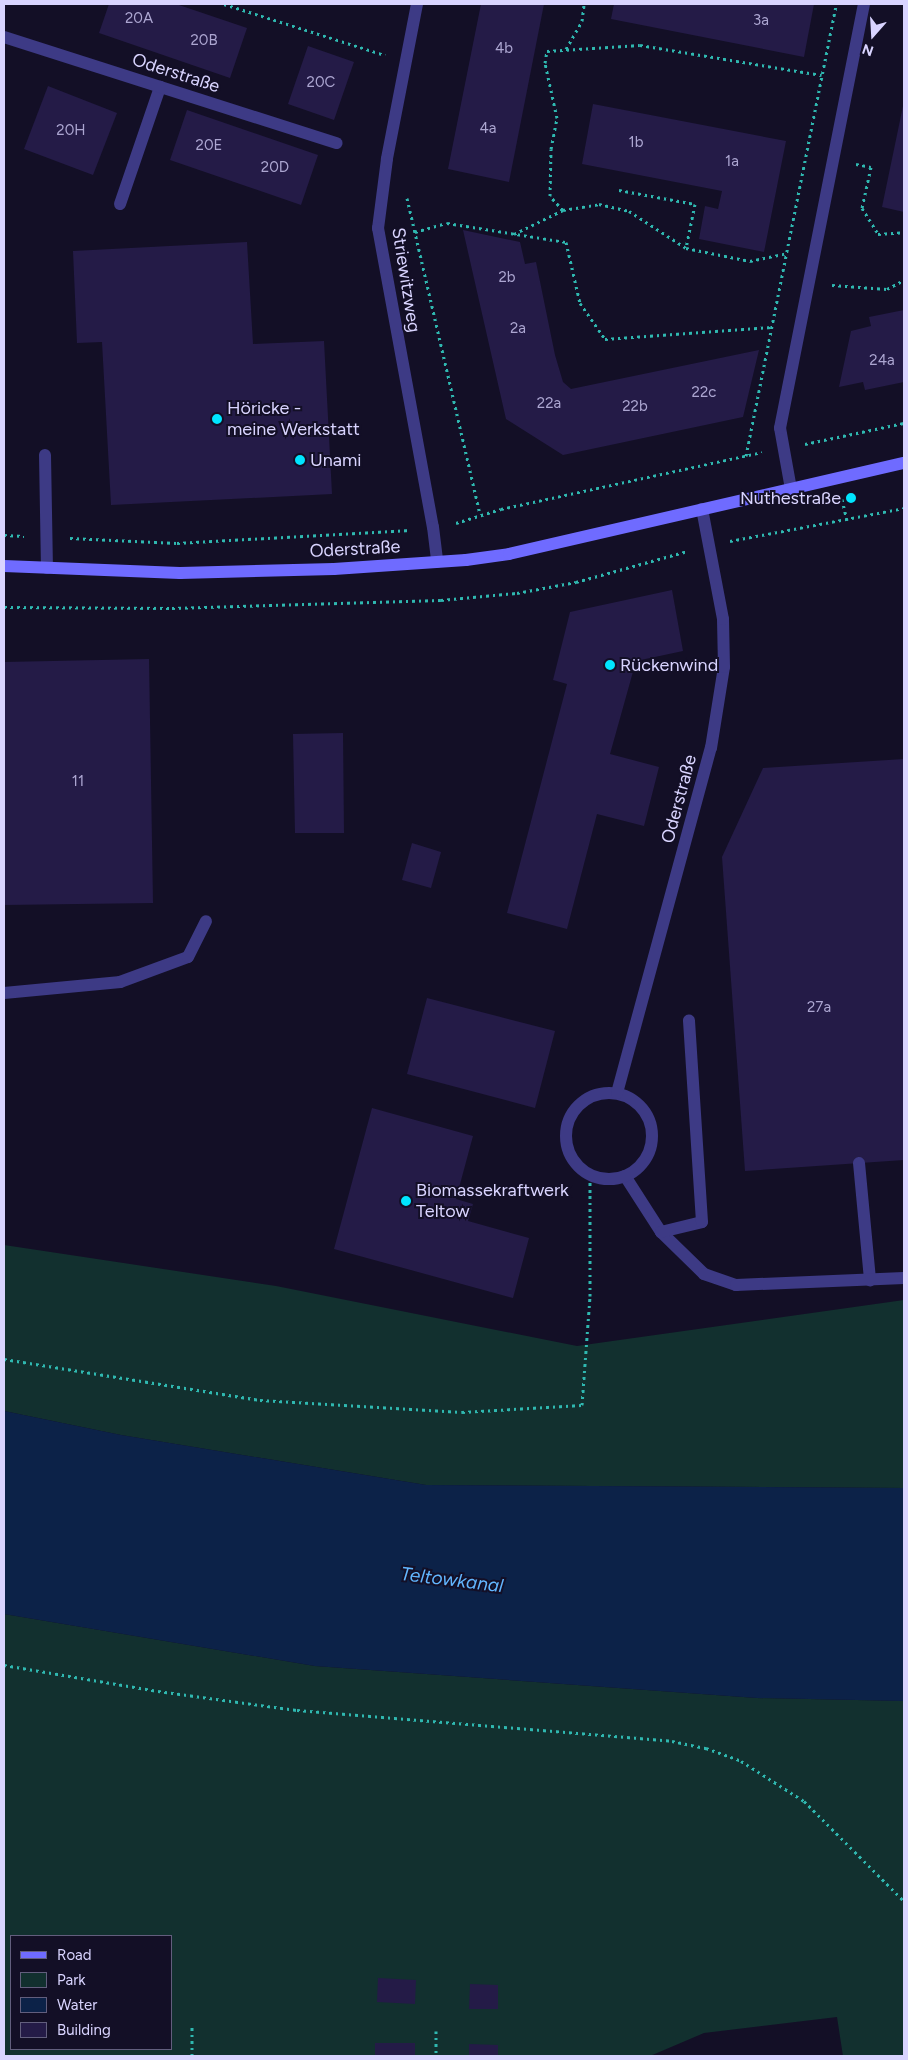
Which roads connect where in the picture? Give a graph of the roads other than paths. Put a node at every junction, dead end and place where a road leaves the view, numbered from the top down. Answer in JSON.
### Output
{"nodes":[{"id":1,"x":417,"y":4,"type":"edge"},
{"id":2,"x":864,"y":4,"type":"edge"},
{"id":3,"x":4,"y":37,"type":"edge"},
{"id":4,"x":160,"y":87,"type":"junction"},
{"id":5,"x":337,"y":143,"type":"dead end"},
{"id":6,"x":120,"y":204,"type":"dead end"},
{"id":7,"x":45,"y":455,"type":"dead end"},
{"id":8,"x":904,"y":463,"type":"edge"},
{"id":9,"x":791,"y":489,"type":"junction"},
{"id":10,"x":702,"y":509,"type":"junction"},
{"id":11,"x":437,"y":562,"type":"junction"},
{"id":12,"x":4,"y":566,"type":"edge"},
{"id":13,"x":47,"y":568,"type":"junction"},
{"id":14,"x":206,"y":921,"type":"dead end"},
{"id":15,"x":4,"y":993,"type":"edge"},
{"id":16,"x":690,"y":1020,"type":"dead end"},
{"id":17,"x":617,"y":1093,"type":"junction"},
{"id":18,"x":859,"y":1163,"type":"dead end"},
{"id":19,"x":625,"y":1176,"type":"junction"},
{"id":20,"x":661,"y":1232,"type":"junction"},
{"id":21,"x":904,"y":1278,"type":"edge"},
{"id":22,"x":870,"y":1280,"type":"junction"}],
"edges":[{"from":1,"to":11,"type":"street","name":"Striewitzweg"},
{"from":2,"to":9,"type":"street"},
{"from":3,"to":4,"type":"street","name":"Oderstraße"},
{"from":4,"to":5,"type":"street","name":"Oderstraße"},
{"from":4,"to":6,"type":"street"},
{"from":7,"to":13,"type":"street"},
{"from":8,"to":9,"type":"main road","name":"Oderstraße"},
{"from":9,"to":10,"type":"main road","name":"Oderstraße"},
{"from":10,"to":11,"type":"main road","name":"Oderstraße"},
{"from":10,"to":17,"type":"street","name":"Oderstraße"},
{"from":11,"to":13,"type":"main road","name":"Oderstraße"},
{"from":12,"to":13,"type":"main road","name":"Oderstraße"},
{"from":14,"to":15,"type":"street"},
{"from":16,"to":20,"type":"street"},
{"from":17,"to":19,"type":"street"},
{"from":17,"to":19,"type":"street"},
{"from":18,"to":22,"type":"street"},
{"from":19,"to":20,"type":"street"},
{"from":20,"to":22,"type":"street"},
{"from":21,"to":22,"type":"street"}]}
